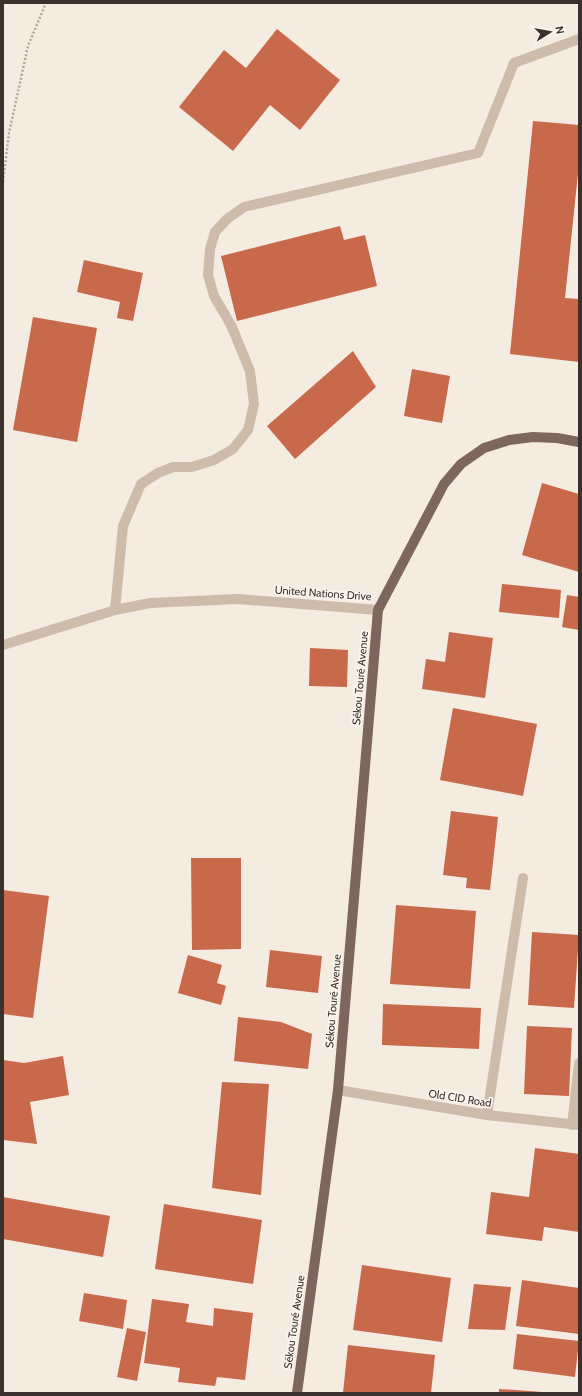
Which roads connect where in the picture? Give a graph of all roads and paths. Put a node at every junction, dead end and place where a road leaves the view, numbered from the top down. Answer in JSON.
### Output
{"nodes":[{"id":1,"x":46,"y":3,"type":"edge"},
{"id":2,"x":579,"y":39,"type":"edge"},
{"id":3,"x":3,"y":182,"type":"edge"},
{"id":4,"x":579,"y":442,"type":"edge"},
{"id":5,"x":115,"y":610,"type":"junction"},
{"id":6,"x":378,"y":610,"type":"junction"},
{"id":7,"x":3,"y":645,"type":"edge"},
{"id":8,"x":523,"y":878,"type":"dead end"},
{"id":9,"x":579,"y":1063,"type":"edge"},
{"id":10,"x":338,"y":1090,"type":"junction"},
{"id":11,"x":487,"y":1115,"type":"junction"},
{"id":12,"x":576,"y":1125,"type":"edge"},
{"id":13,"x":297,"y":1393,"type":"edge"}],
"edges":[{"from":1,"to":3,"type":"path"},
{"from":2,"to":5,"type":"street"},
{"from":4,"to":6,"type":"main road","name":"United Nations Drive"},
{"from":5,"to":6,"type":"street","name":"United Nations Drive"},
{"from":5,"to":7,"type":"street","name":"United Nations Drive"},
{"from":6,"to":10,"type":"main road","name":"Sékou Touré Avenue"},
{"from":8,"to":11,"type":"street"},
{"from":9,"to":12,"type":"street"},
{"from":10,"to":11,"type":"street","name":"Old CID Road"},
{"from":10,"to":13,"type":"main road","name":"Sékou Touré Avenue"},
{"from":11,"to":12,"type":"street","name":"Old CID Road"}]}
